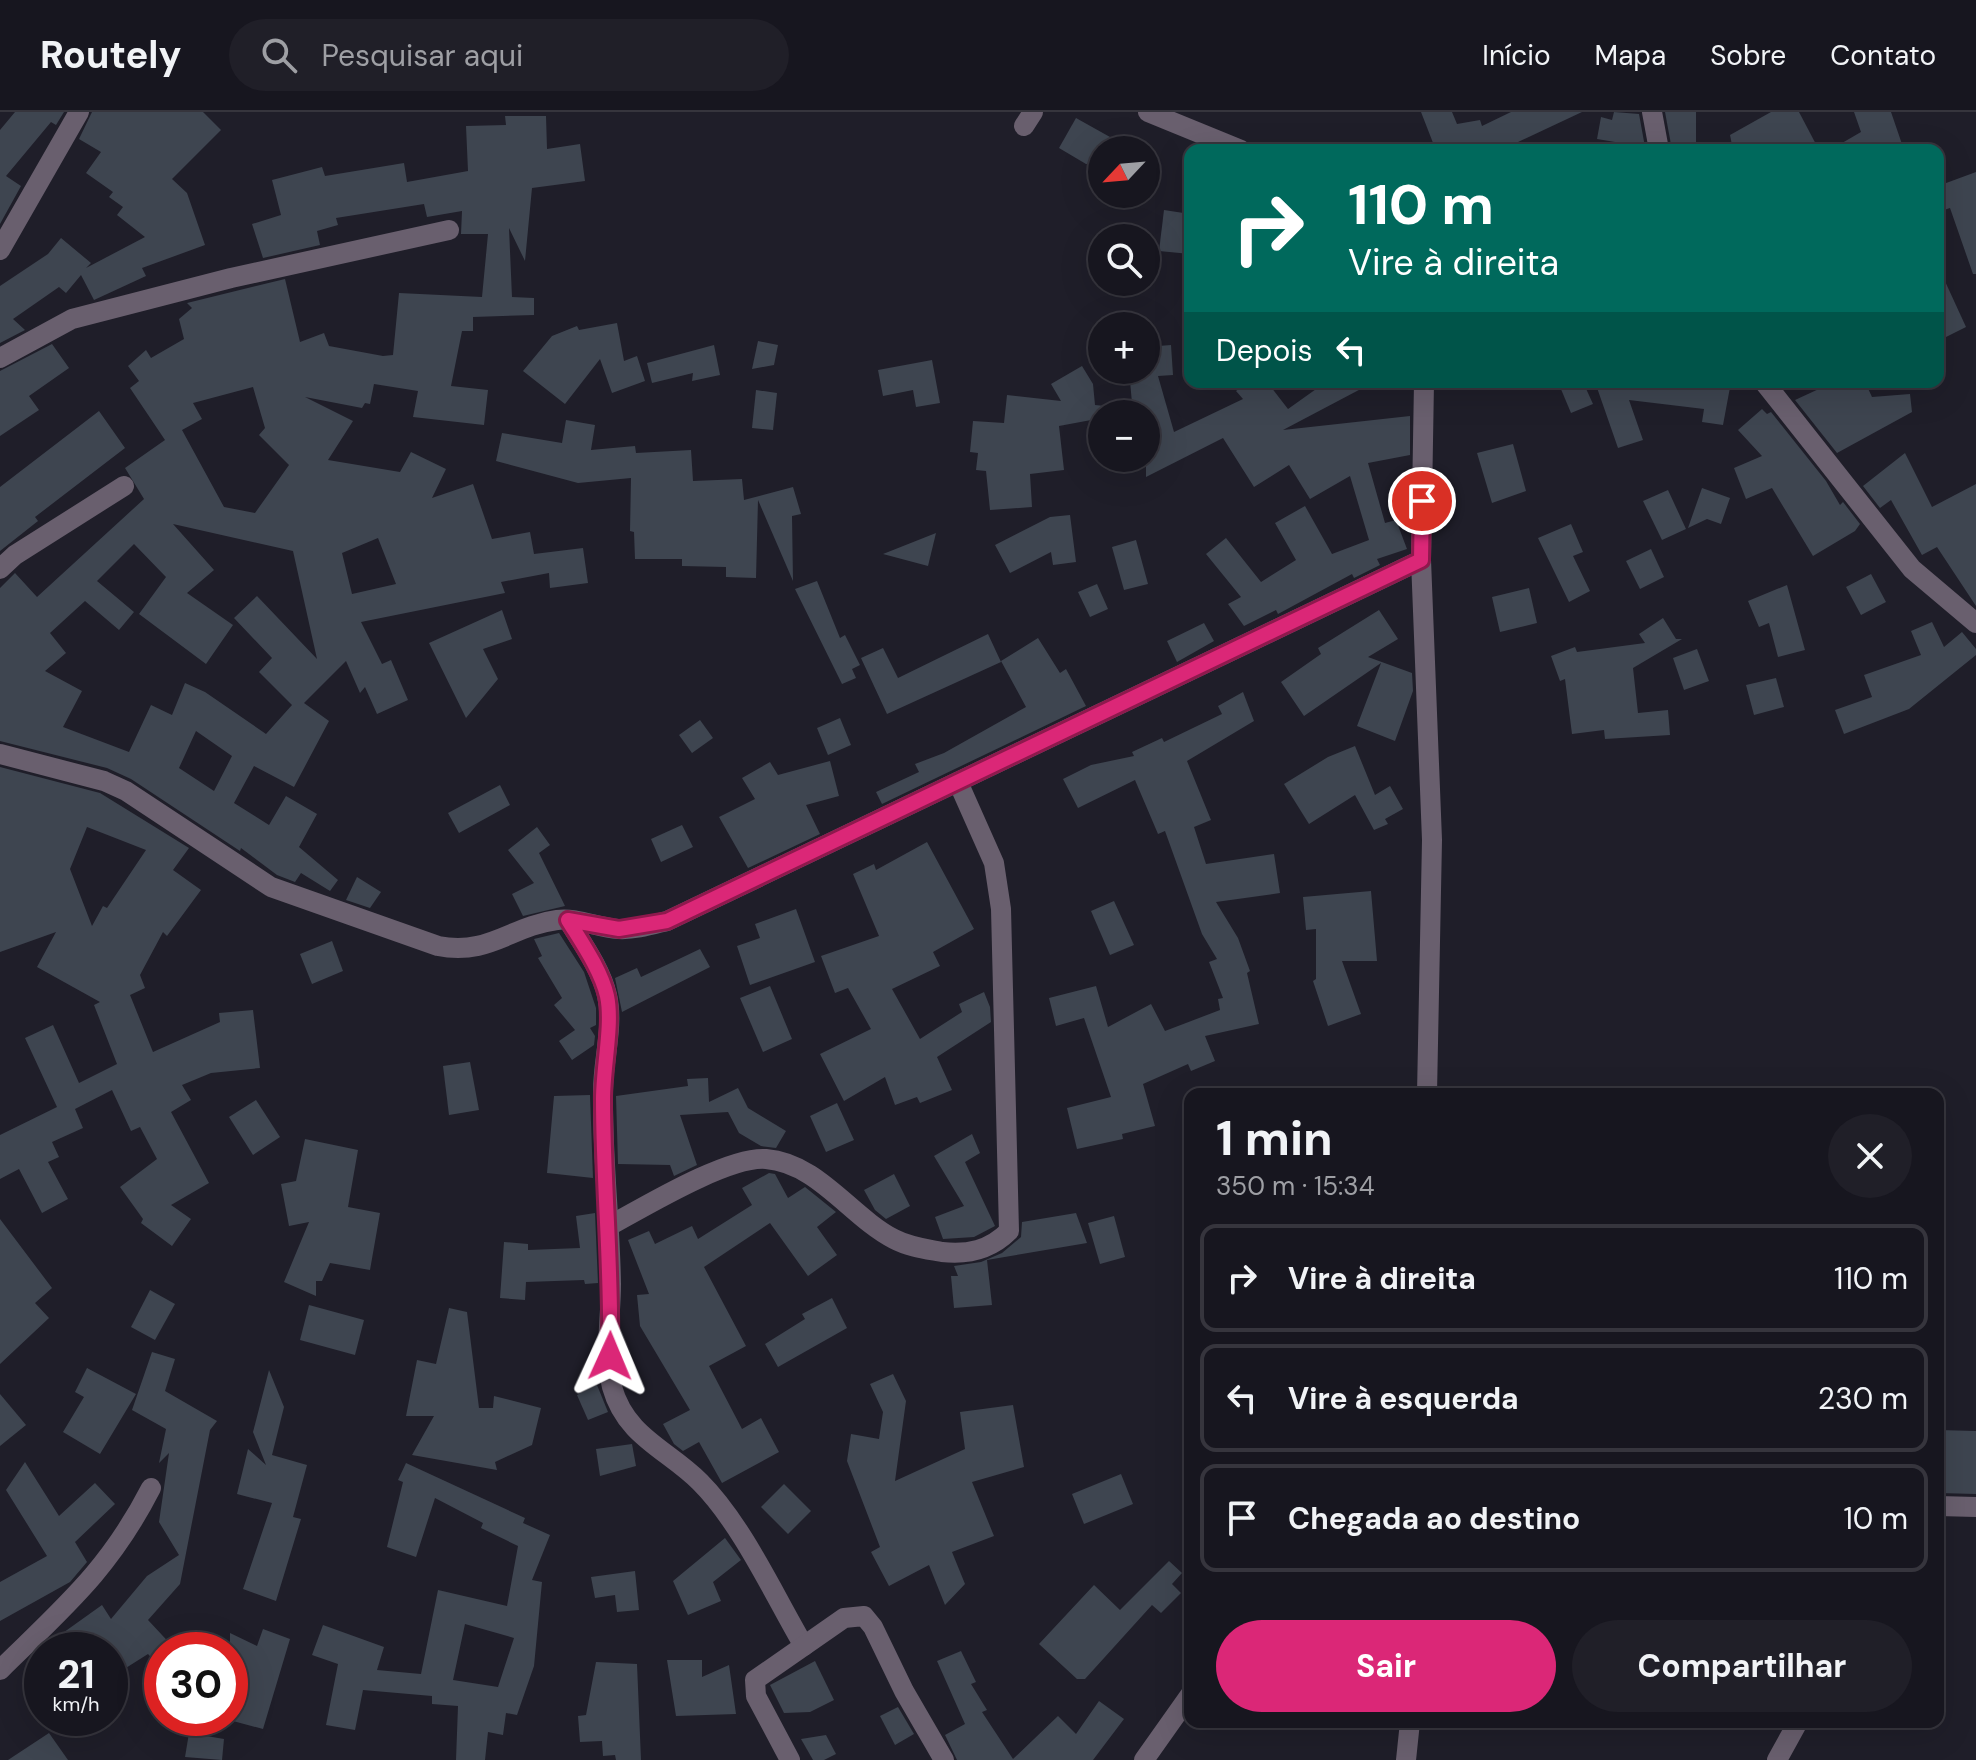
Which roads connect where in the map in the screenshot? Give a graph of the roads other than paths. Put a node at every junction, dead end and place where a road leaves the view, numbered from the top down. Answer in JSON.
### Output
{"nodes":[{"id":1,"x":79,"y":112,"type":"edge"},
{"id":2,"x":1148,"y":112,"type":"edge"},
{"id":3,"x":1652,"y":112,"type":"edge"},
{"id":4,"x":1226,"y":144,"type":"edge"},
{"id":5,"x":1658,"y":144,"type":"edge"},
{"id":6,"x":449,"y":230,"type":"dead end"},
{"id":7,"x":0,"y":250,"type":"edge"},
{"id":8,"x":0,"y":358,"type":"edge"},
{"id":9,"x":1424,"y":388,"type":"edge"},
{"id":10,"x":1769,"y":388,"type":"edge"},
{"id":11,"x":124,"y":486,"type":"dead end"},
{"id":12,"x":1421,"y":560,"type":"junction"},
{"id":13,"x":0,"y":569,"type":"edge"},
{"id":14,"x":1976,"y":623,"type":"edge"},
{"id":15,"x":0,"y":754,"type":"edge"},
{"id":16,"x":958,"y":782,"type":"junction"},
{"id":17,"x":568,"y":920,"type":"junction"},
{"id":18,"x":1427,"y":1088,"type":"edge"},
{"id":19,"x":609,"y":1226,"type":"junction"},
{"id":20,"x":151,"y":1488,"type":"dead end"},
{"id":21,"x":1944,"y":1506,"type":"edge"},
{"id":22,"x":1976,"y":1507,"type":"edge"},
{"id":23,"x":804,"y":1646,"type":"junction"},
{"id":24,"x":0,"y":1670,"type":"edge"},
{"id":25,"x":1184,"y":1703,"type":"edge"},
{"id":26,"x":1409,"y":1728,"type":"edge"},
{"id":27,"x":1795,"y":1728,"type":"edge"},
{"id":28,"x":790,"y":1760,"type":"edge"},
{"id":29,"x":944,"y":1760,"type":"edge"},
{"id":30,"x":1144,"y":1760,"type":"edge"},
{"id":31,"x":1406,"y":1760,"type":"edge"},
{"id":32,"x":1777,"y":1760,"type":"edge"}],
"edges":[{"from":1,"to":7,"type":"street"},
{"from":2,"to":4,"type":"street"},
{"from":3,"to":5,"type":"street"},
{"from":6,"to":8,"type":"street"},
{"from":9,"to":12,"type":"street"},
{"from":10,"to":14,"type":"street"},
{"from":11,"to":13,"type":"street"},
{"from":12,"to":16,"type":"street"},
{"from":12,"to":18,"type":"street"},
{"from":15,"to":17,"type":"street"},
{"from":16,"to":17,"type":"street"},
{"from":16,"to":19,"type":"street"},
{"from":17,"to":19,"type":"street"},
{"from":19,"to":23,"type":"street"},
{"from":20,"to":24,"type":"street"},
{"from":21,"to":22,"type":"street"},
{"from":23,"to":28,"type":"street"},
{"from":23,"to":29,"type":"street"},
{"from":25,"to":30,"type":"street"},
{"from":26,"to":31,"type":"street"},
{"from":27,"to":32,"type":"street"}]}
